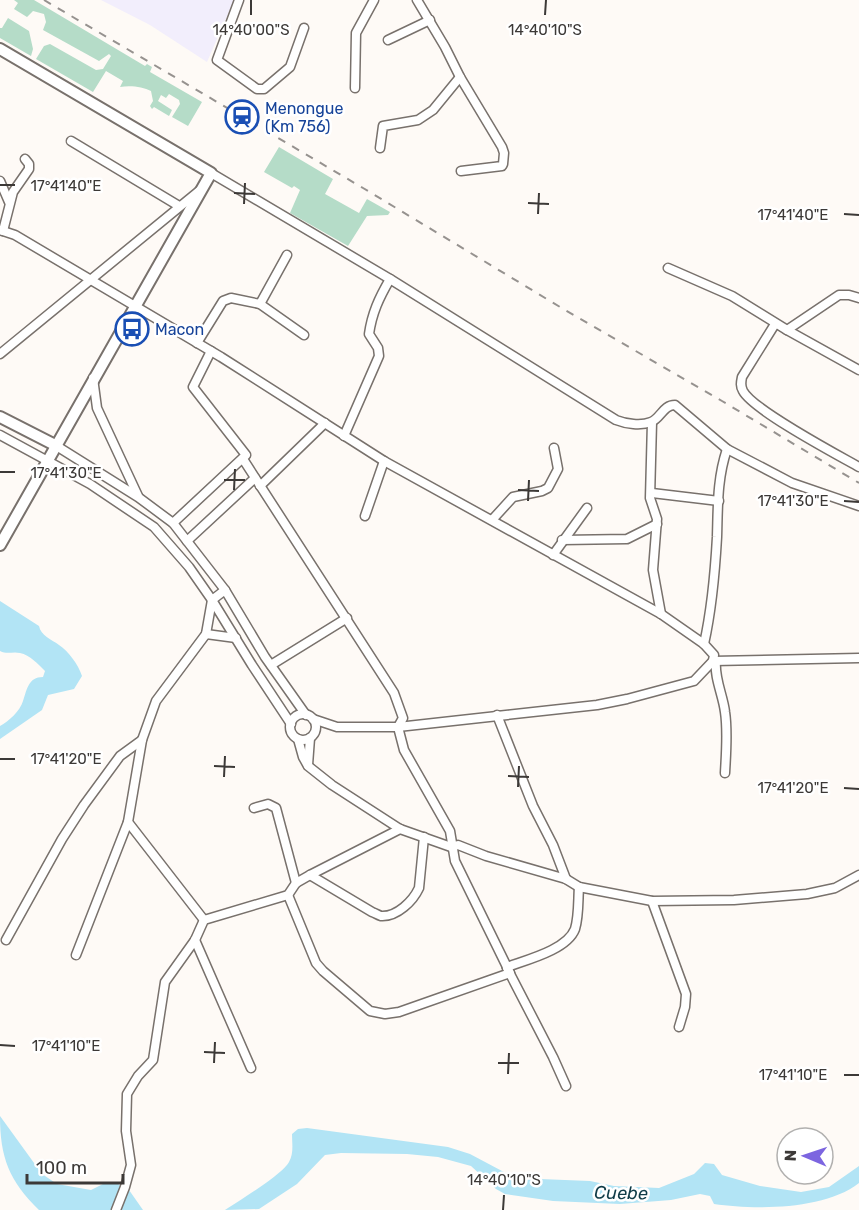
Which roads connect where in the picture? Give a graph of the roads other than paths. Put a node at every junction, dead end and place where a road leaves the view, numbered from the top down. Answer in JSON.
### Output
{"nodes":[{"id":1,"x":239,"y":0,"type":"edge"},
{"id":2,"x":374,"y":0,"type":"edge"},
{"id":3,"x":417,"y":0,"type":"edge"},
{"id":4,"x":430,"y":20,"type":"junction"},
{"id":5,"x":304,"y":28,"type":"dead end"},
{"id":6,"x":388,"y":40,"type":"dead end"},
{"id":7,"x":0,"y":49,"type":"edge"},
{"id":8,"x":460,"y":77,"type":"junction"},
{"id":9,"x":355,"y":88,"type":"dead end"},
{"id":10,"x":71,"y":141,"type":"dead end"},
{"id":11,"x":380,"y":148,"type":"dead end"},
{"id":12,"x":25,"y":159,"type":"dead end"},
{"id":13,"x":461,"y":171,"type":"dead end"},
{"id":14,"x":211,"y":173,"type":"junction"},
{"id":15,"x":0,"y":181,"type":"edge"},
{"id":16,"x":202,"y":189,"type":"junction"},
{"id":17,"x":9,"y":202,"type":"junction"},
{"id":18,"x":179,"y":206,"type":"junction"},
{"id":19,"x":1,"y":230,"type":"edge"},
{"id":20,"x":287,"y":255,"type":"dead end"},
{"id":21,"x":668,"y":268,"type":"dead end"},
{"id":22,"x":89,"y":279,"type":"junction"},
{"id":23,"x":390,"y":279,"type":"junction"},
{"id":24,"x":859,"y":298,"type":"edge"},
{"id":25,"x":260,"y":304,"type":"junction"},
{"id":26,"x":136,"y":305,"type":"junction"},
{"id":27,"x":775,"y":324,"type":"junction"},
{"id":28,"x":787,"y":330,"type":"junction"},
{"id":29,"x":304,"y":335,"type":"dead end"},
{"id":30,"x":198,"y":343,"type":"junction"},
{"id":31,"x":211,"y":351,"type":"junction"},
{"id":32,"x":0,"y":354,"type":"edge"},
{"id":33,"x":859,"y":370,"type":"edge"},
{"id":34,"x":93,"y":378,"type":"junction"},
{"id":35,"x":81,"y":399,"type":"junction"},
{"id":36,"x":97,"y":408,"type":"junction"},
{"id":37,"x":1,"y":419,"type":"edge"},
{"id":38,"x":652,"y":422,"type":"junction"},
{"id":39,"x":325,"y":423,"type":"junction"},
{"id":40,"x":0,"y":435,"type":"edge"},
{"id":41,"x":344,"y":436,"type":"junction"},
{"id":42,"x":55,"y":446,"type":"junction"},
{"id":43,"x":554,"y":448,"type":"dead end"},
{"id":44,"x":727,"y":449,"type":"junction"},
{"id":45,"x":243,"y":459,"type":"junction"},
{"id":46,"x":47,"y":460,"type":"junction"},
{"id":47,"x":384,"y":461,"type":"junction"},
{"id":48,"x":859,"y":467,"type":"edge"},
{"id":49,"x":258,"y":482,"type":"junction"},
{"id":50,"x":652,"y":494,"type":"junction"},
{"id":51,"x":138,"y":497,"type":"junction"},
{"id":52,"x":719,"y":501,"type":"junction"},
{"id":53,"x":859,"y":506,"type":"edge"},
{"id":54,"x":587,"y":508,"type":"dead end"},
{"id":55,"x":163,"y":515,"type":"junction"},
{"id":56,"x":365,"y":516,"type":"dead end"},
{"id":57,"x":492,"y":520,"type":"junction"},
{"id":58,"x":173,"y":523,"type":"junction"},
{"id":59,"x":657,"y":524,"type":"junction"},
{"id":60,"x":154,"y":527,"type":"junction"},
{"id":61,"x":562,"y":540,"type":"junction"},
{"id":62,"x":187,"y":541,"type":"junction"},
{"id":63,"x":0,"y":545,"type":"edge"},
{"id":64,"x":553,"y":555,"type":"junction"},
{"id":65,"x":225,"y":590,"type":"junction"},
{"id":66,"x":212,"y":600,"type":"junction"},
{"id":67,"x":661,"y":614,"type":"junction"},
{"id":68,"x":347,"y":618,"type":"junction"},
{"id":69,"x":206,"y":634,"type":"junction"},
{"id":70,"x":236,"y":638,"type":"junction"},
{"id":71,"x":704,"y":644,"type":"junction"},
{"id":72,"x":265,"y":657,"type":"junction"},
{"id":73,"x":859,"y":658,"type":"edge"},
{"id":74,"x":715,"y":661,"type":"junction"},
{"id":75,"x":252,"y":665,"type":"junction"},
{"id":76,"x":271,"y":665,"type":"junction"},
{"id":77,"x":497,"y":716,"type":"junction"},
{"id":78,"x":309,"y":717,"type":"junction"},
{"id":79,"x":291,"y":724,"type":"junction"},
{"id":80,"x":337,"y":727,"type":"junction"},
{"id":81,"x":398,"y":727,"type":"junction"},
{"id":82,"x":312,"y":737,"type":"junction"},
{"id":83,"x":298,"y":739,"type":"junction"},
{"id":84,"x":141,"y":740,"type":"junction"},
{"id":85,"x":308,"y":766,"type":"junction"},
{"id":86,"x":725,"y":773,"type":"dead end"},
{"id":87,"x":254,"y":808,"type":"dead end"},
{"id":88,"x":128,"y":822,"type":"junction"},
{"id":89,"x":400,"y":829,"type":"junction"},
{"id":90,"x":424,"y":837,"type":"junction"},
{"id":91,"x":451,"y":847,"type":"junction"},
{"id":92,"x":859,"y":874,"type":"edge"},
{"id":93,"x":310,"y":875,"type":"junction"},
{"id":94,"x":566,"y":879,"type":"junction"},
{"id":95,"x":296,"y":883,"type":"junction"},
{"id":96,"x":579,"y":887,"type":"junction"},
{"id":97,"x":288,"y":895,"type":"junction"},
{"id":98,"x":652,"y":901,"type":"junction"},
{"id":99,"x":204,"y":920,"type":"junction"},
{"id":100,"x":6,"y":940,"type":"dead end"},
{"id":101,"x":195,"y":940,"type":"junction"},
{"id":102,"x":76,"y":956,"type":"dead end"},
{"id":103,"x":508,"y":970,"type":"junction"},
{"id":104,"x":679,"y":1026,"type":"dead end"},
{"id":105,"x":251,"y":1068,"type":"dead end"},
{"id":106,"x":566,"y":1086,"type":"dead end"},
{"id":107,"x":116,"y":1210,"type":"edge"}],
"edges":[{"from":1,"to":5,"type":"street"},
{"from":2,"to":9,"type":"street"},
{"from":3,"to":4,"type":"street"},
{"from":4,"to":6,"type":"street"},
{"from":4,"to":8,"type":"street"},
{"from":7,"to":14,"type":"main road"},
{"from":8,"to":11,"type":"street"},
{"from":8,"to":13,"type":"street"},
{"from":10,"to":18,"type":"street"},
{"from":12,"to":17,"type":"street"},
{"from":14,"to":16,"type":"main road"},
{"from":14,"to":23,"type":"street"},
{"from":15,"to":17,"type":"street"},
{"from":16,"to":18,"type":"street"},
{"from":16,"to":26,"type":"main road"},
{"from":17,"to":19,"type":"street"},
{"from":18,"to":22,"type":"street"},
{"from":19,"to":22,"type":"street"},
{"from":20,"to":25,"type":"street"},
{"from":21,"to":27,"type":"street"},
{"from":22,"to":26,"type":"street"},
{"from":22,"to":32,"type":"street"},
{"from":23,"to":38,"type":"street"},
{"from":23,"to":41,"type":"street"},
{"from":24,"to":28,"type":"street"},
{"from":25,"to":29,"type":"street"},
{"from":25,"to":30,"type":"street"},
{"from":26,"to":30,"type":"street"},
{"from":26,"to":34,"type":"main road"},
{"from":27,"to":28,"type":"street"},
{"from":27,"to":48,"type":"street"},
{"from":28,"to":33,"type":"street"},
{"from":30,"to":31,"type":"street"},
{"from":31,"to":39,"type":"street"},
{"from":31,"to":45,"type":"street"},
{"from":34,"to":35,"type":"main road"},
{"from":34,"to":36,"type":"street"},
{"from":35,"to":36,"type":"street"},
{"from":35,"to":42,"type":"main road"},
{"from":36,"to":51,"type":"street"},
{"from":37,"to":42,"type":"main road"},
{"from":38,"to":44,"type":"street"},
{"from":38,"to":50,"type":"street"},
{"from":39,"to":41,"type":"street"},
{"from":39,"to":49,"type":"street"},
{"from":40,"to":46,"type":"street"},
{"from":41,"to":47,"type":"street"},
{"from":42,"to":46,"type":"main road"},
{"from":42,"to":51,"type":"street"},
{"from":43,"to":57,"type":"street"},
{"from":44,"to":52,"type":"street"},
{"from":44,"to":53,"type":"street"},
{"from":45,"to":49,"type":"street"},
{"from":45,"to":58,"type":"street"},
{"from":46,"to":60,"type":"street"},
{"from":46,"to":63,"type":"main road"},
{"from":47,"to":56,"type":"street"},
{"from":47,"to":57,"type":"street"},
{"from":49,"to":62,"type":"street"},
{"from":49,"to":68,"type":"street"},
{"from":50,"to":52,"type":"street"},
{"from":50,"to":59,"type":"street"},
{"from":51,"to":55,"type":"street"},
{"from":52,"to":71,"type":"street"},
{"from":54,"to":61,"type":"street"},
{"from":55,"to":58,"type":"street"},
{"from":55,"to":60,"type":"street"},
{"from":57,"to":64,"type":"street"},
{"from":58,"to":62,"type":"street"},
{"from":59,"to":61,"type":"street"},
{"from":59,"to":67,"type":"street"},
{"from":60,"to":66,"type":"street"},
{"from":61,"to":64,"type":"street"},
{"from":62,"to":65,"type":"street"},
{"from":64,"to":67,"type":"street"},
{"from":65,"to":66,"type":"street"},
{"from":65,"to":72,"type":"street"},
{"from":66,"to":69,"type":"street"},
{"from":66,"to":70,"type":"street"},
{"from":67,"to":71,"type":"street"},
{"from":68,"to":76,"type":"street"},
{"from":68,"to":81,"type":"street"},
{"from":69,"to":70,"type":"street"},
{"from":69,"to":84,"type":"street"},
{"from":70,"to":75,"type":"street"},
{"from":71,"to":74,"type":"street"},
{"from":72,"to":75,"type":"street"},
{"from":72,"to":76,"type":"street"},
{"from":73,"to":74,"type":"street"},
{"from":74,"to":77,"type":"street"},
{"from":74,"to":86,"type":"street"},
{"from":75,"to":79,"type":"street"},
{"from":76,"to":78,"type":"street"},
{"from":77,"to":81,"type":"street"},
{"from":77,"to":94,"type":"street"},
{"from":78,"to":79,"type":"street"},
{"from":78,"to":80,"type":"street"},
{"from":78,"to":82,"type":"street"},
{"from":79,"to":83,"type":"street"},
{"from":80,"to":81,"type":"street"},
{"from":80,"to":82,"type":"street"},
{"from":81,"to":91,"type":"street"},
{"from":82,"to":83,"type":"street"},
{"from":82,"to":85,"type":"street"},
{"from":83,"to":85,"type":"street"},
{"from":84,"to":88,"type":"street"},
{"from":84,"to":100,"type":"street"},
{"from":85,"to":89,"type":"street"},
{"from":87,"to":95,"type":"street"},
{"from":88,"to":99,"type":"street"},
{"from":88,"to":102,"type":"street"},
{"from":89,"to":90,"type":"street"},
{"from":89,"to":93,"type":"street"},
{"from":90,"to":91,"type":"street"},
{"from":90,"to":93,"type":"street"},
{"from":91,"to":94,"type":"street"},
{"from":91,"to":103,"type":"street"},
{"from":92,"to":98,"type":"street"},
{"from":93,"to":95,"type":"street"},
{"from":94,"to":96,"type":"street"},
{"from":95,"to":97,"type":"street"},
{"from":96,"to":98,"type":"street"},
{"from":96,"to":103,"type":"street"},
{"from":97,"to":99,"type":"street"},
{"from":97,"to":103,"type":"street"},
{"from":98,"to":104,"type":"street"},
{"from":99,"to":101,"type":"street"},
{"from":101,"to":105,"type":"street"},
{"from":101,"to":107,"type":"street"},
{"from":103,"to":106,"type":"street"}]}
